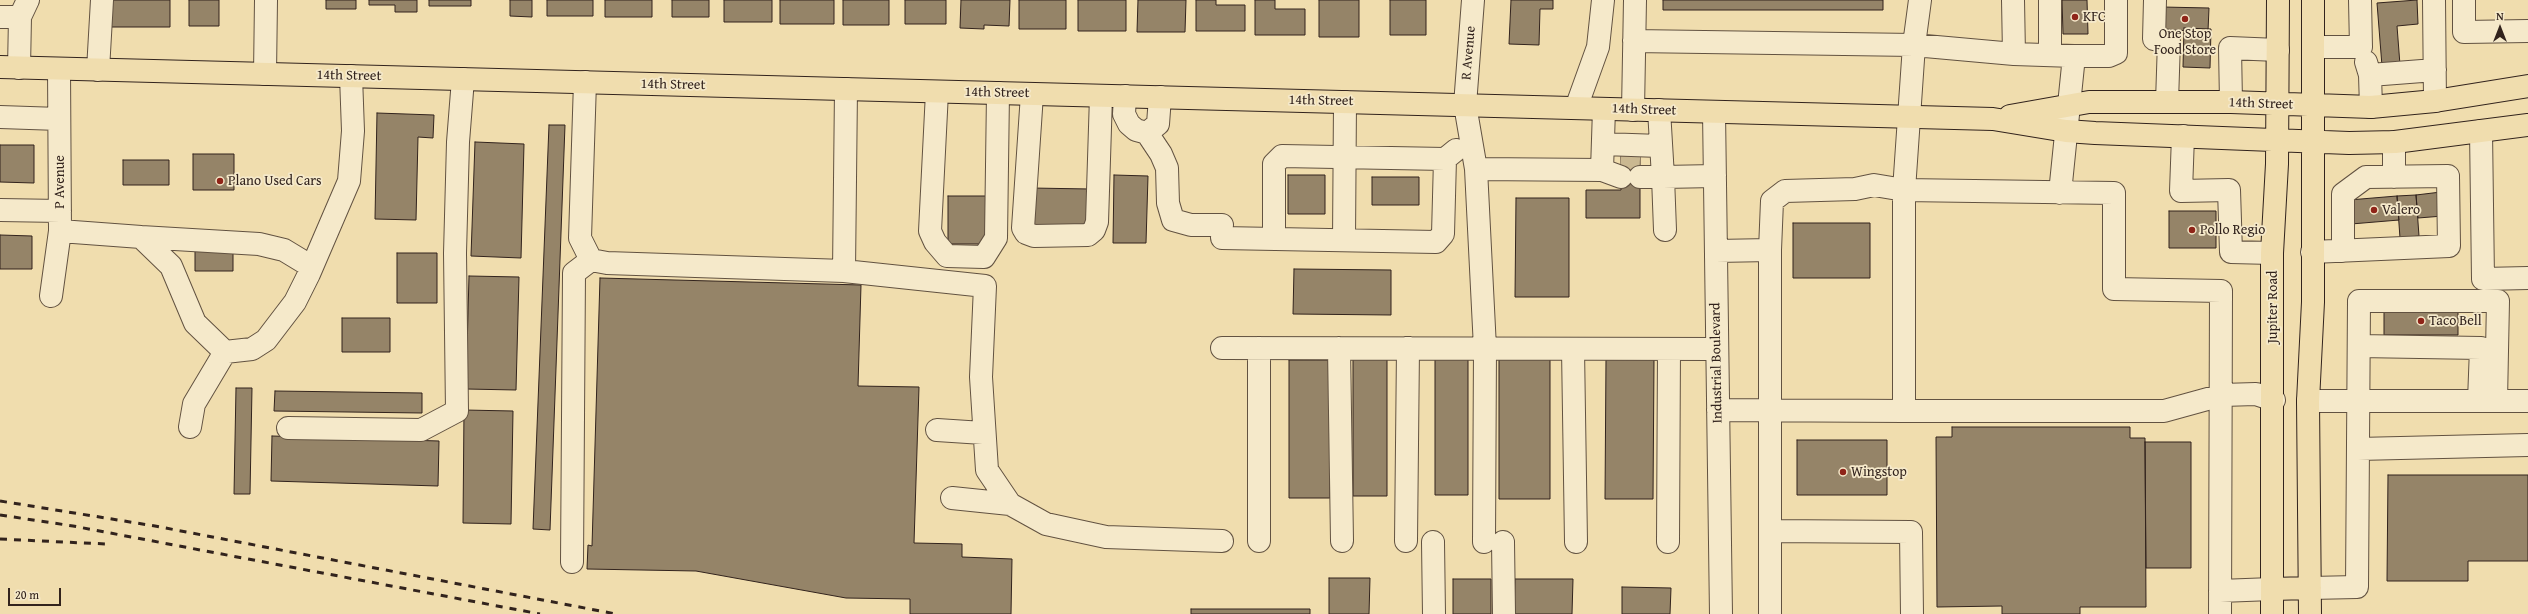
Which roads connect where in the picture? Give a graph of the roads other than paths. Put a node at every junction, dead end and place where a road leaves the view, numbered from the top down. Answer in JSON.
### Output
{"nodes":[{"id":1,"x":102,"y":0,"type":"edge"},
{"id":2,"x":266,"y":0,"type":"edge"},
{"id":3,"x":1473,"y":0,"type":"edge"},
{"id":4,"x":1604,"y":0,"type":"edge"},
{"id":5,"x":1635,"y":0,"type":"edge"},
{"id":6,"x":1920,"y":0,"type":"edge"},
{"id":7,"x":2013,"y":0,"type":"edge"},
{"id":8,"x":2050,"y":0,"type":"edge"},
{"id":9,"x":2116,"y":0,"type":"edge"},
{"id":10,"x":2155,"y":0,"type":"edge"},
{"id":11,"x":2278,"y":0,"type":"edge"},
{"id":12,"x":2313,"y":0,"type":"edge"},
{"id":13,"x":2360,"y":0,"type":"edge"},
{"id":14,"x":2434,"y":0,"type":"edge"},
{"id":15,"x":2464,"y":0,"type":"edge"},
{"id":16,"x":16,"y":11,"type":"edge"},
{"id":17,"x":2528,"y":31,"type":"edge"},
{"id":18,"x":2435,"y":32,"type":"junction"},
{"id":19,"x":2464,"y":32,"type":"junction"},
{"id":20,"x":1634,"y":41,"type":"junction"},
{"id":21,"x":1914,"y":45,"type":"junction"},
{"id":22,"x":2312,"y":47,"type":"junction"},
{"id":23,"x":2361,"y":47,"type":"junction"},
{"id":24,"x":2278,"y":50,"type":"junction"},
{"id":25,"x":2014,"y":54,"type":"junction"},
{"id":26,"x":2050,"y":55,"type":"junction"},
{"id":27,"x":2074,"y":56,"type":"junction"},
{"id":28,"x":10,"y":67,"type":"edge"},
{"id":29,"x":59,"y":69,"type":"junction"},
{"id":30,"x":98,"y":70,"type":"junction"},
{"id":31,"x":2435,"y":70,"type":"junction"},
{"id":32,"x":264,"y":74,"type":"junction"},
{"id":33,"x":2370,"y":75,"type":"junction"},
{"id":34,"x":351,"y":76,"type":"junction"},
{"id":35,"x":463,"y":79,"type":"junction"},
{"id":36,"x":585,"y":82,"type":"junction"},
{"id":37,"x":2528,"y":86,"type":"edge"},
{"id":38,"x":846,"y":89,"type":"junction"},
{"id":39,"x":937,"y":92,"type":"junction"},
{"id":40,"x":998,"y":93,"type":"junction"},
{"id":41,"x":1032,"y":94,"type":"junction"},
{"id":42,"x":1101,"y":96,"type":"junction"},
{"id":43,"x":1125,"y":96,"type":"junction"},
{"id":44,"x":1160,"y":97,"type":"junction"},
{"id":45,"x":2435,"y":101,"type":"junction"},
{"id":46,"x":1346,"y":102,"type":"junction"},
{"id":47,"x":2167,"y":102,"type":"junction"},
{"id":48,"x":2231,"y":102,"type":"junction"},
{"id":49,"x":1464,"y":105,"type":"junction"},
{"id":50,"x":2069,"y":105,"type":"junction"},
{"id":51,"x":2277,"y":105,"type":"junction"},
{"id":52,"x":2312,"y":106,"type":"junction"},
{"id":53,"x":2371,"y":107,"type":"junction"},
{"id":54,"x":1576,"y":108,"type":"junction"},
{"id":55,"x":1604,"y":109,"type":"junction"},
{"id":56,"x":1633,"y":110,"type":"junction"},
{"id":57,"x":1659,"y":110,"type":"junction"},
{"id":58,"x":1714,"y":112,"type":"junction"},
{"id":59,"x":0,"y":117,"type":"edge"},
{"id":60,"x":1910,"y":117,"type":"junction"},
{"id":61,"x":59,"y":119,"type":"junction"},
{"id":62,"x":1993,"y":119,"type":"junction"},
{"id":63,"x":2528,"y":125,"type":"edge"},
{"id":64,"x":2066,"y":131,"type":"junction"},
{"id":65,"x":2481,"y":131,"type":"junction"},
{"id":66,"x":1146,"y":133,"type":"junction"},
{"id":67,"x":2183,"y":136,"type":"junction"},
{"id":68,"x":1472,"y":138,"type":"junction"},
{"id":69,"x":2277,"y":140,"type":"junction"},
{"id":70,"x":2312,"y":142,"type":"junction"},
{"id":71,"x":2394,"y":142,"type":"junction"},
{"id":72,"x":1344,"y":157,"type":"junction"},
{"id":73,"x":1445,"y":159,"type":"junction"},
{"id":74,"x":1661,"y":161,"type":"junction"},
{"id":75,"x":1618,"y":163,"type":"junction"},
{"id":76,"x":1476,"y":169,"type":"junction"},
{"id":77,"x":1715,"y":176,"type":"junction"},
{"id":78,"x":2394,"y":177,"type":"junction"},
{"id":79,"x":1904,"y":190,"type":"junction"},
{"id":80,"x":2060,"y":193,"type":"junction"},
{"id":81,"x":0,"y":210,"type":"edge"},
{"id":82,"x":60,"y":221,"type":"junction"},
{"id":83,"x":1665,"y":230,"type":"dead end"},
{"id":84,"x":141,"y":237,"type":"junction"},
{"id":85,"x":1274,"y":239,"type":"junction"},
{"id":86,"x":1344,"y":240,"type":"junction"},
{"id":87,"x":1716,"y":250,"type":"junction"},
{"id":88,"x":1770,"y":250,"type":"junction"},
{"id":89,"x":2343,"y":250,"type":"junction"},
{"id":90,"x":2312,"y":252,"type":"junction"},
{"id":91,"x":2272,"y":253,"type":"junction"},
{"id":92,"x":591,"y":260,"type":"junction"},
{"id":93,"x":312,"y":267,"type":"junction"},
{"id":94,"x":844,"y":271,"type":"junction"},
{"id":95,"x":2528,"y":278,"type":"edge"},
{"id":96,"x":51,"y":296,"type":"dead end"},
{"id":97,"x":2359,"y":346,"type":"junction"},
{"id":98,"x":1222,"y":348,"type":"dead end"},
{"id":99,"x":1259,"y":348,"type":"junction"},
{"id":100,"x":1338,"y":348,"type":"junction"},
{"id":101,"x":1408,"y":348,"type":"junction"},
{"id":102,"x":1485,"y":348,"type":"junction"},
{"id":103,"x":1573,"y":349,"type":"junction"},
{"id":104,"x":1669,"y":349,"type":"junction"},
{"id":105,"x":1717,"y":349,"type":"junction"},
{"id":106,"x":225,"y":352,"type":"junction"},
{"id":107,"x":2222,"y":395,"type":"junction"},
{"id":108,"x":2274,"y":400,"type":"junction"},
{"id":109,"x":2308,"y":401,"type":"junction"},
{"id":110,"x":2359,"y":401,"type":"junction"},
{"id":111,"x":2488,"y":401,"type":"junction"},
{"id":112,"x":2528,"y":401,"type":"edge"},
{"id":113,"x":1718,"y":410,"type":"junction"},
{"id":114,"x":1771,"y":410,"type":"junction"},
{"id":115,"x":1904,"y":411,"type":"junction"},
{"id":116,"x":190,"y":428,"type":"dead end"},
{"id":117,"x":288,"y":428,"type":"dead end"},
{"id":118,"x":937,"y":430,"type":"dead end"},
{"id":119,"x":983,"y":433,"type":"junction"},
{"id":120,"x":2528,"y":445,"type":"edge"},
{"id":121,"x":2358,"y":449,"type":"junction"},
{"id":122,"x":952,"y":498,"type":"dead end"},
{"id":123,"x":1010,"y":504,"type":"junction"},
{"id":124,"x":1770,"y":530,"type":"junction"},
{"id":125,"x":1222,"y":541,"type":"dead end"},
{"id":126,"x":1259,"y":541,"type":"dead end"},
{"id":127,"x":1342,"y":541,"type":"dead end"},
{"id":128,"x":1406,"y":541,"type":"dead end"},
{"id":129,"x":1433,"y":542,"type":"dead end"},
{"id":130,"x":1576,"y":542,"type":"dead end"},
{"id":131,"x":1668,"y":542,"type":"dead end"},
{"id":132,"x":572,"y":562,"type":"dead end"},
{"id":133,"x":2310,"y":588,"type":"junction"},
{"id":134,"x":2272,"y":589,"type":"junction"},
{"id":135,"x":2220,"y":591,"type":"junction"},
{"id":136,"x":1434,"y":614,"type":"edge"},
{"id":137,"x":1504,"y":614,"type":"edge"},
{"id":138,"x":1721,"y":614,"type":"edge"},
{"id":139,"x":1770,"y":614,"type":"edge"},
{"id":140,"x":1912,"y":614,"type":"edge"},
{"id":141,"x":2220,"y":614,"type":"edge"},
{"id":142,"x":2272,"y":614,"type":"edge"},
{"id":143,"x":2310,"y":614,"type":"edge"}],
"edges":[{"from":1,"to":30,"type":"street"},
{"from":2,"to":32,"type":"street"},
{"from":3,"to":49,"type":"street","name":"R Avenue"},
{"from":4,"to":54,"type":"street"},
{"from":5,"to":20,"type":"street"},
{"from":6,"to":21,"type":"street"},
{"from":7,"to":25,"type":"street"},
{"from":8,"to":26,"type":"street"},
{"from":9,"to":27,"type":"street"},
{"from":10,"to":47,"type":"street"},
{"from":11,"to":24,"type":"main road","name":"Jupiter Road"},
{"from":12,"to":22,"type":"main road"},
{"from":13,"to":23,"type":"street"},
{"from":14,"to":18,"type":"street"},
{"from":15,"to":19,"type":"street"},
{"from":16,"to":28,"type":"street"},
{"from":17,"to":19,"type":"street"},
{"from":18,"to":19,"type":"street"},
{"from":18,"to":31,"type":"street"},
{"from":20,"to":21,"type":"street"},
{"from":20,"to":56,"type":"street"},
{"from":21,"to":25,"type":"street"},
{"from":21,"to":60,"type":"street"},
{"from":22,"to":23,"type":"street"},
{"from":22,"to":52,"type":"main road"},
{"from":23,"to":33,"type":"street"},
{"from":24,"to":48,"type":"street"},
{"from":24,"to":51,"type":"main road","name":"Jupiter Road"},
{"from":25,"to":26,"type":"street"},
{"from":26,"to":27,"type":"street"},
{"from":27,"to":50,"type":"street"},
{"from":28,"to":29,"type":"main road","name":"14th Street"},
{"from":29,"to":30,"type":"main road","name":"14th Street"},
{"from":29,"to":61,"type":"street","name":"P Avenue"},
{"from":30,"to":32,"type":"main road","name":"14th Street"},
{"from":31,"to":33,"type":"street"},
{"from":31,"to":45,"type":"street"},
{"from":32,"to":34,"type":"main road","name":"14th Street"},
{"from":33,"to":53,"type":"street"},
{"from":34,"to":35,"type":"main road","name":"14th Street"},
{"from":34,"to":93,"type":"street"},
{"from":35,"to":36,"type":"main road","name":"14th Street"},
{"from":35,"to":117,"type":"street"},
{"from":36,"to":38,"type":"main road","name":"14th Street"},
{"from":36,"to":92,"type":"street"},
{"from":37,"to":45,"type":"main road","name":"14th Street"},
{"from":38,"to":39,"type":"main road","name":"14th Street"},
{"from":38,"to":94,"type":"street"},
{"from":39,"to":40,"type":"main road","name":"14th Street"},
{"from":39,"to":40,"type":"street"},
{"from":40,"to":41,"type":"main road","name":"14th Street"},
{"from":41,"to":42,"type":"main road","name":"14th Street"},
{"from":41,"to":42,"type":"street"},
{"from":42,"to":43,"type":"main road","name":"14th Street"},
{"from":43,"to":44,"type":"main road","name":"14th Street"},
{"from":43,"to":66,"type":"street"},
{"from":44,"to":46,"type":"main road","name":"14th Street"},
{"from":44,"to":66,"type":"street"},
{"from":45,"to":53,"type":"main road","name":"14th Street"},
{"from":46,"to":49,"type":"main road","name":"14th Street"},
{"from":46,"to":72,"type":"street"},
{"from":47,"to":48,"type":"main road","name":"14th Street"},
{"from":47,"to":50,"type":"main road","name":"14th Street"},
{"from":48,"to":51,"type":"main road","name":"14th Street"},
{"from":49,"to":54,"type":"main road","name":"14th Street"},
{"from":49,"to":68,"type":"street","name":"R Avenue"},
{"from":50,"to":62,"type":"main road","name":"14th Street"},
{"from":50,"to":64,"type":"street"},
{"from":51,"to":52,"type":"main road","name":"14th Street"},
{"from":51,"to":69,"type":"main road","name":"Jupiter Road"},
{"from":52,"to":53,"type":"main road","name":"14th Street"},
{"from":52,"to":70,"type":"main road"},
{"from":54,"to":55,"type":"main road","name":"14th Street"},
{"from":55,"to":56,"type":"main road","name":"14th Street"},
{"from":55,"to":75,"type":"street"},
{"from":56,"to":57,"type":"main road","name":"14th Street"},
{"from":57,"to":58,"type":"main road","name":"14th Street"},
{"from":57,"to":74,"type":"street"},
{"from":58,"to":60,"type":"main road","name":"14th Street"},
{"from":58,"to":77,"type":"street","name":"Industrial Boulevard"},
{"from":59,"to":61,"type":"street"},
{"from":60,"to":62,"type":"main road","name":"14th Street"},
{"from":60,"to":79,"type":"street"},
{"from":61,"to":82,"type":"street","name":"P Avenue"},
{"from":62,"to":64,"type":"main road","name":"14th Street"},
{"from":63,"to":65,"type":"main road","name":"14th Street"},
{"from":64,"to":67,"type":"main road","name":"14th Street"},
{"from":64,"to":80,"type":"street"},
{"from":65,"to":71,"type":"main road","name":"14th Street"},
{"from":65,"to":95,"type":"street"},
{"from":66,"to":85,"type":"street"},
{"from":67,"to":69,"type":"main road","name":"14th Street"},
{"from":67,"to":91,"type":"street"},
{"from":68,"to":73,"type":"street"},
{"from":68,"to":76,"type":"street","name":"R Avenue"},
{"from":69,"to":70,"type":"main road","name":"14th Street"},
{"from":69,"to":91,"type":"main road","name":"Jupiter Road"},
{"from":70,"to":71,"type":"main road","name":"14th Street"},
{"from":70,"to":90,"type":"main road"},
{"from":71,"to":78,"type":"street"},
{"from":72,"to":73,"type":"street"},
{"from":72,"to":85,"type":"street"},
{"from":72,"to":86,"type":"street"},
{"from":73,"to":86,"type":"street"},
{"from":74,"to":75,"type":"street"},
{"from":74,"to":75,"type":"street"},
{"from":74,"to":77,"type":"street"},
{"from":74,"to":83,"type":"street"},
{"from":75,"to":76,"type":"street"},
{"from":76,"to":102,"type":"street","name":"R Avenue"},
{"from":77,"to":87,"type":"street","name":"Industrial Boulevard"},
{"from":78,"to":89,"type":"street"},
{"from":78,"to":89,"type":"street"},
{"from":79,"to":80,"type":"street"},
{"from":79,"to":88,"type":"street"},
{"from":79,"to":115,"type":"street"},
{"from":80,"to":107,"type":"street"},
{"from":81,"to":82,"type":"street"},
{"from":82,"to":84,"type":"street"},
{"from":82,"to":96,"type":"street","name":"P Avenue"},
{"from":84,"to":93,"type":"street"},
{"from":84,"to":106,"type":"street"},
{"from":85,"to":86,"type":"street"},
{"from":87,"to":88,"type":"street"},
{"from":87,"to":105,"type":"street","name":"Industrial Boulevard"},
{"from":88,"to":114,"type":"street"},
{"from":89,"to":90,"type":"street"},
{"from":90,"to":109,"type":"main road"},
{"from":91,"to":108,"type":"main road","name":"Jupiter Road"},
{"from":92,"to":94,"type":"street"},
{"from":92,"to":132,"type":"street"},
{"from":93,"to":106,"type":"street"},
{"from":94,"to":119,"type":"street"},
{"from":97,"to":110,"type":"street"},
{"from":97,"to":111,"type":"street"},
{"from":97,"to":111,"type":"street"},
{"from":98,"to":99,"type":"street"},
{"from":99,"to":100,"type":"street"},
{"from":99,"to":126,"type":"street"},
{"from":100,"to":101,"type":"street"},
{"from":100,"to":127,"type":"street"},
{"from":101,"to":102,"type":"street"},
{"from":101,"to":128,"type":"street"},
{"from":102,"to":103,"type":"street"},
{"from":102,"to":137,"type":"street","name":"R Avenue"},
{"from":103,"to":104,"type":"street"},
{"from":103,"to":130,"type":"street"},
{"from":104,"to":105,"type":"street"},
{"from":104,"to":131,"type":"street"},
{"from":105,"to":113,"type":"street","name":"Industrial Boulevard"},
{"from":106,"to":116,"type":"street"},
{"from":107,"to":108,"type":"street"},
{"from":107,"to":115,"type":"street"},
{"from":107,"to":135,"type":"street"},
{"from":108,"to":109,"type":"main road"},
{"from":108,"to":134,"type":"main road","name":"Jupiter Road"},
{"from":109,"to":110,"type":"street"},
{"from":109,"to":133,"type":"main road"},
{"from":110,"to":111,"type":"street"},
{"from":110,"to":121,"type":"street"},
{"from":111,"to":112,"type":"street"},
{"from":113,"to":114,"type":"street"},
{"from":113,"to":138,"type":"street","name":"Industrial Boulevard"},
{"from":114,"to":115,"type":"street"},
{"from":114,"to":124,"type":"street"},
{"from":118,"to":119,"type":"street"},
{"from":119,"to":123,"type":"street"},
{"from":120,"to":121,"type":"street"},
{"from":121,"to":133,"type":"street"},
{"from":122,"to":123,"type":"street"},
{"from":123,"to":125,"type":"street"},
{"from":124,"to":139,"type":"street"},
{"from":124,"to":140,"type":"street"},
{"from":129,"to":136,"type":"street"},
{"from":133,"to":134,"type":"main road"},
{"from":133,"to":143,"type":"main road"},
{"from":134,"to":135,"type":"street"},
{"from":134,"to":142,"type":"main road","name":"Jupiter Road"},
{"from":135,"to":141,"type":"street"}]}
